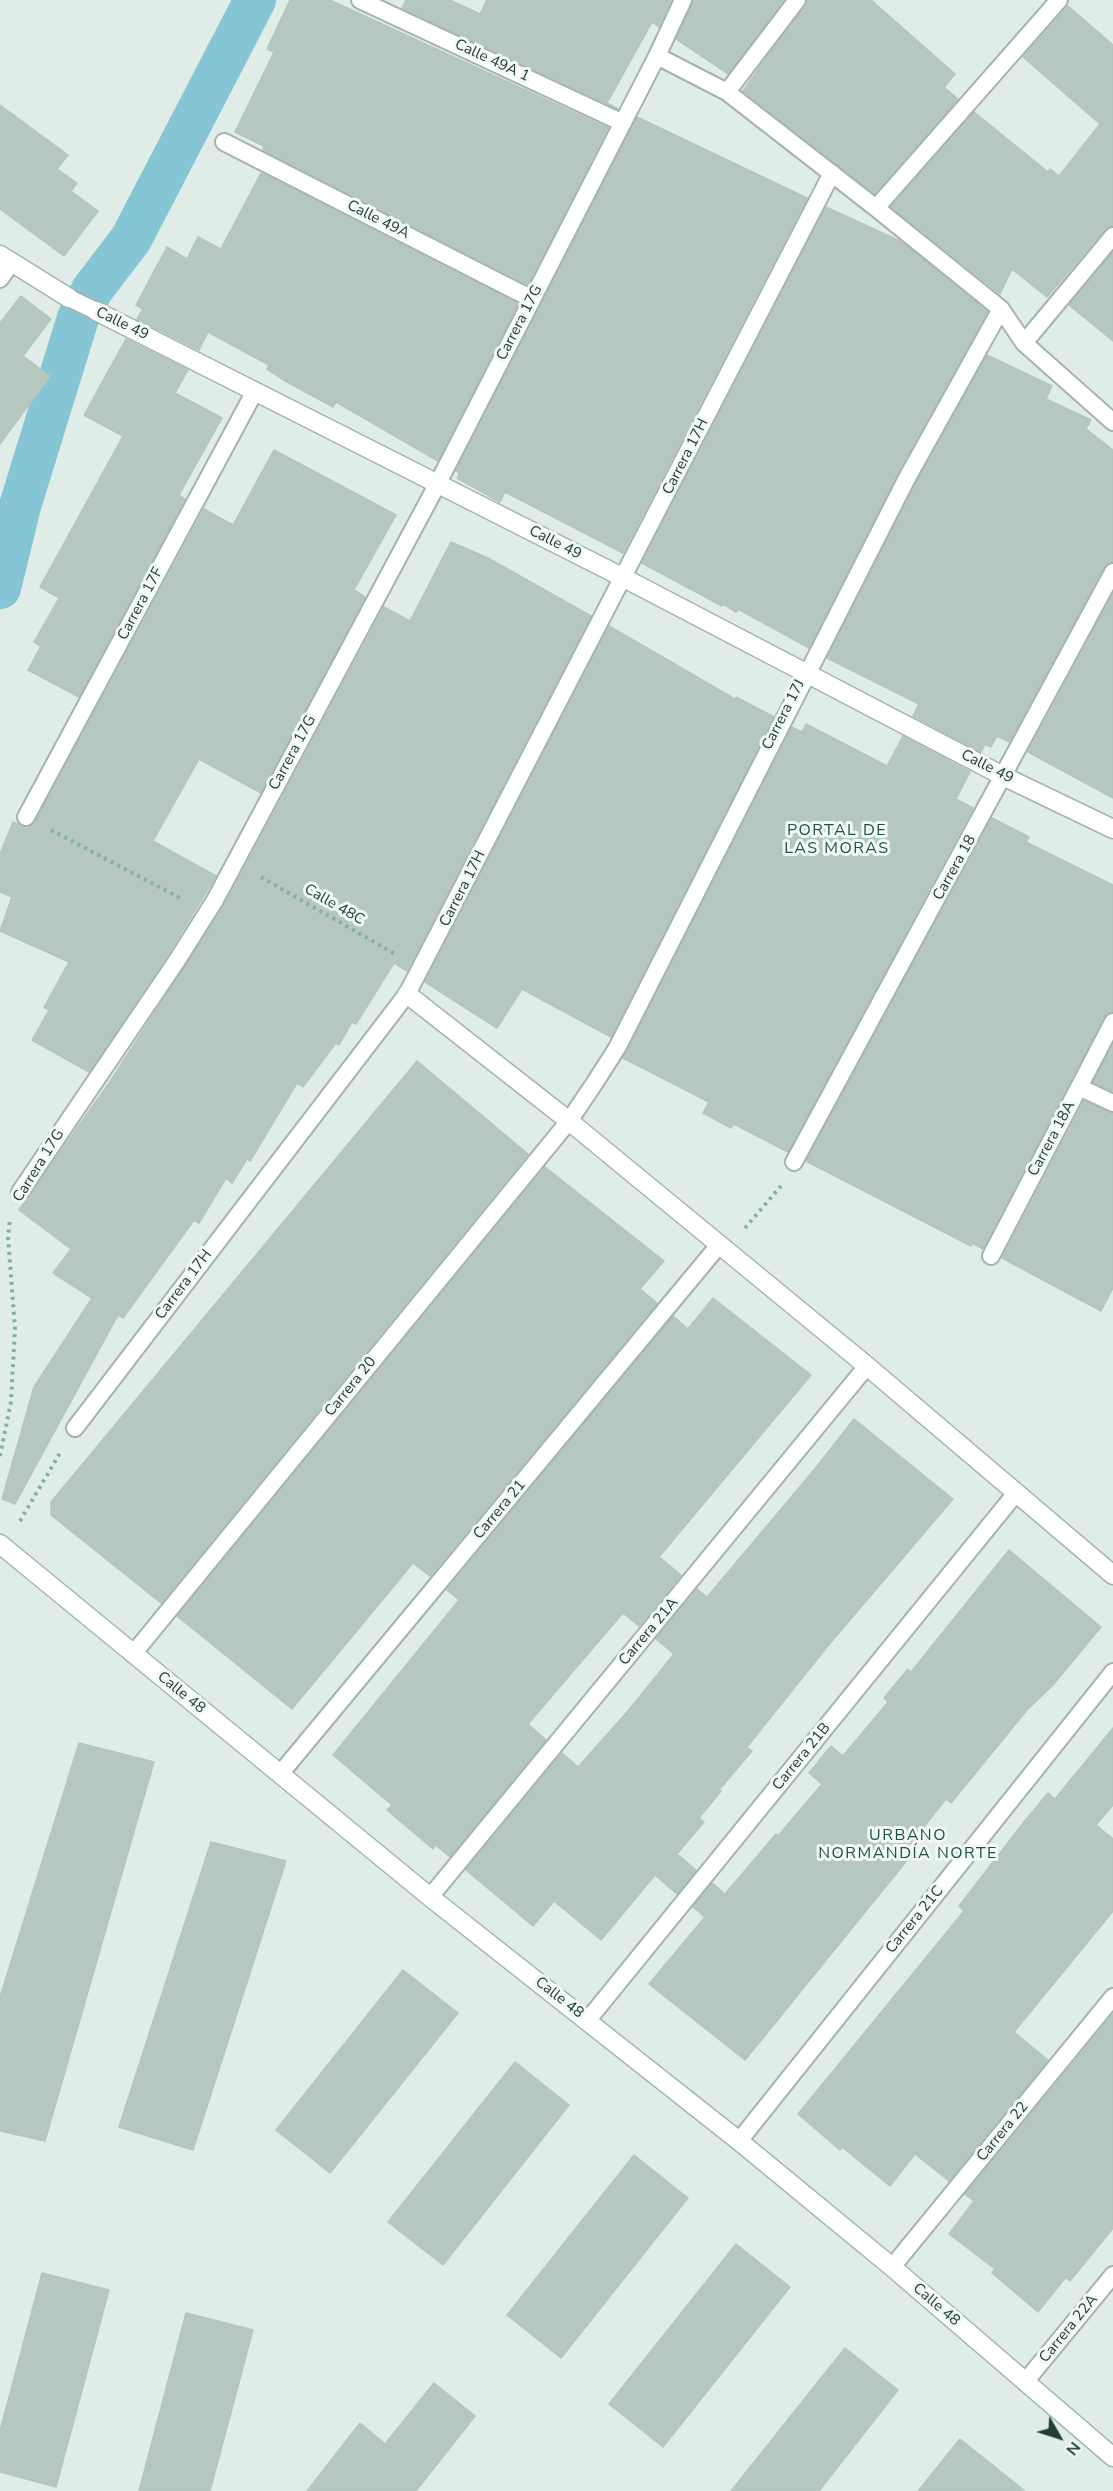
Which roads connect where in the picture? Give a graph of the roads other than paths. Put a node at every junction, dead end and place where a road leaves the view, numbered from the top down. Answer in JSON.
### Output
{"nodes":[{"id":1,"x":360,"y":0,"type":"edge"},
{"id":2,"x":683,"y":0,"type":"edge"},
{"id":3,"x":797,"y":0,"type":"edge"},
{"id":4,"x":1059,"y":0,"type":"edge"},
{"id":5,"x":657,"y":56,"type":"junction"},
{"id":6,"x":727,"y":92,"type":"junction"},
{"id":7,"x":623,"y":123,"type":"junction"},
{"id":8,"x":225,"y":141,"type":"dead end"},
{"id":9,"x":832,"y":173,"type":"junction"},
{"id":10,"x":876,"y":208,"type":"junction"},
{"id":11,"x":1113,"y":236,"type":"edge"},
{"id":12,"x":6,"y":258,"type":"edge"},
{"id":13,"x":0,"y":279,"type":"edge"},
{"id":14,"x":69,"y":298,"type":"joint"},
{"id":15,"x":532,"y":299,"type":"junction"},
{"id":16,"x":1001,"y":309,"type":"junction"},
{"id":17,"x":96,"y":312,"type":"joint"},
{"id":18,"x":1024,"y":342,"type":"junction"},
{"id":19,"x":255,"y":391,"type":"junction"},
{"id":20,"x":1113,"y":422,"type":"edge"},
{"id":21,"x":438,"y":483,"type":"junction"},
{"id":22,"x":1113,"y":572,"type":"edge"},
{"id":23,"x":624,"y":578,"type":"junction"},
{"id":24,"x":806,"y":673,"type":"junction"},
{"id":25,"x":1005,"y":777,"type":"junction"},
{"id":26,"x":26,"y":817,"type":"road end"},
{"id":27,"x":1113,"y":828,"type":"edge"},
{"id":28,"x":407,"y":994,"type":"junction"},
{"id":29,"x":1113,"y":1022,"type":"edge"},
{"id":30,"x":1079,"y":1087,"type":"junction"},
{"id":31,"x":1113,"y":1103,"type":"edge"},
{"id":32,"x":568,"y":1121,"type":"junction"},
{"id":33,"x":794,"y":1162,"type":"road end"},
{"id":34,"x":20,"y":1192,"type":"road end"},
{"id":35,"x":719,"y":1245,"type":"junction"},
{"id":36,"x":991,"y":1256,"type":"dead end"},
{"id":37,"x":867,"y":1366,"type":"junction"},
{"id":38,"x":75,"y":1428,"type":"road end"},
{"id":39,"x":1016,"y":1493,"type":"junction"},
{"id":40,"x":2,"y":1546,"type":"edge"},
{"id":41,"x":1113,"y":1575,"type":"edge"},
{"id":42,"x":133,"y":1654,"type":"junction"},
{"id":43,"x":1113,"y":1672,"type":"edge"},
{"id":44,"x":280,"y":1774,"type":"junction"},
{"id":45,"x":430,"y":1897,"type":"junction"},
{"id":46,"x":1113,"y":1997,"type":"edge"},
{"id":47,"x":587,"y":2021,"type":"junction"},
{"id":48,"x":740,"y":2141,"type":"junction"},
{"id":49,"x":892,"y":2267,"type":"junction"},
{"id":50,"x":1113,"y":2275,"type":"edge"},
{"id":51,"x":1025,"y":2382,"type":"junction"},
{"id":52,"x":1113,"y":2457,"type":"edge"}],
"edges":[{"from":1,"to":7,"type":"lane","name":"Calle 49A 1"},
{"from":2,"to":5,"type":"lane"},
{"from":3,"to":6,"type":"lane"},
{"from":4,"to":10,"type":"lane"},
{"from":5,"to":6,"type":"lane"},
{"from":5,"to":7,"type":"lane","name":"Carrera 17G"},
{"from":6,"to":9,"type":"lane"},
{"from":7,"to":15,"type":"lane","name":"Carrera 17G"},
{"from":8,"to":15,"type":"lane","name":"Calle 49A"},
{"from":9,"to":10,"type":"lane"},
{"from":9,"to":23,"type":"lane","name":"Carrera 17H"},
{"from":10,"to":16,"type":"lane"},
{"from":11,"to":18,"type":"lane"},
{"from":12,"to":13,"type":"lane"},
{"from":12,"to":14,"type":"street","name":"Calle 49"},
{"from":14,"to":17,"type":"lane","name":"Calle 49"},
{"from":15,"to":21,"type":"lane","name":"Carrera 17G"},
{"from":16,"to":18,"type":"lane"},
{"from":16,"to":24,"type":"lane","name":"Carrera 17J"},
{"from":17,"to":19,"type":"street","name":"Calle 49"},
{"from":18,"to":20,"type":"lane"},
{"from":19,"to":21,"type":"street","name":"Calle 49"},
{"from":19,"to":26,"type":"lane","name":"Carrera 17F"},
{"from":21,"to":23,"type":"street","name":"Calle 49"},
{"from":21,"to":34,"type":"lane","name":"Carrera 17G"},
{"from":22,"to":25,"type":"lane","name":"Carrera 18"},
{"from":23,"to":24,"type":"street","name":"Calle 49"},
{"from":23,"to":28,"type":"lane","name":"Carrera 17H"},
{"from":24,"to":25,"type":"street","name":"Calle 49"},
{"from":24,"to":32,"type":"lane","name":"Carrera 17J"},
{"from":25,"to":27,"type":"street","name":"Calle 49"},
{"from":25,"to":33,"type":"lane","name":"Carrera 18"},
{"from":28,"to":32,"type":"street"},
{"from":28,"to":38,"type":"lane","name":"Carrera 17H"},
{"from":29,"to":30,"type":"lane","name":"Carrera 18A"},
{"from":30,"to":31,"type":"lane"},
{"from":30,"to":36,"type":"lane","name":"Carrera 18A"},
{"from":32,"to":35,"type":"street"},
{"from":32,"to":42,"type":"lane","name":"Carrera 20"},
{"from":35,"to":37,"type":"street"},
{"from":35,"to":44,"type":"lane","name":"Carrera 21"},
{"from":37,"to":39,"type":"street"},
{"from":37,"to":45,"type":"lane","name":"Carrera 21A"},
{"from":39,"to":41,"type":"street"},
{"from":39,"to":47,"type":"lane","name":"Carrera 21B"},
{"from":40,"to":42,"type":"street","name":"Calle 48"},
{"from":42,"to":44,"type":"street","name":"Calle 48"},
{"from":43,"to":48,"type":"lane","name":"Carrera 21C"},
{"from":44,"to":45,"type":"street","name":"Calle 48"},
{"from":45,"to":47,"type":"street","name":"Calle 48"},
{"from":46,"to":49,"type":"lane","name":"Carrera 22"},
{"from":47,"to":48,"type":"street","name":"Calle 48"},
{"from":48,"to":49,"type":"street","name":"Calle 48"},
{"from":49,"to":51,"type":"street","name":"Calle 48"},
{"from":50,"to":51,"type":"lane","name":"Carrera 22A"},
{"from":51,"to":52,"type":"street","name":"Calle 48"}]}
